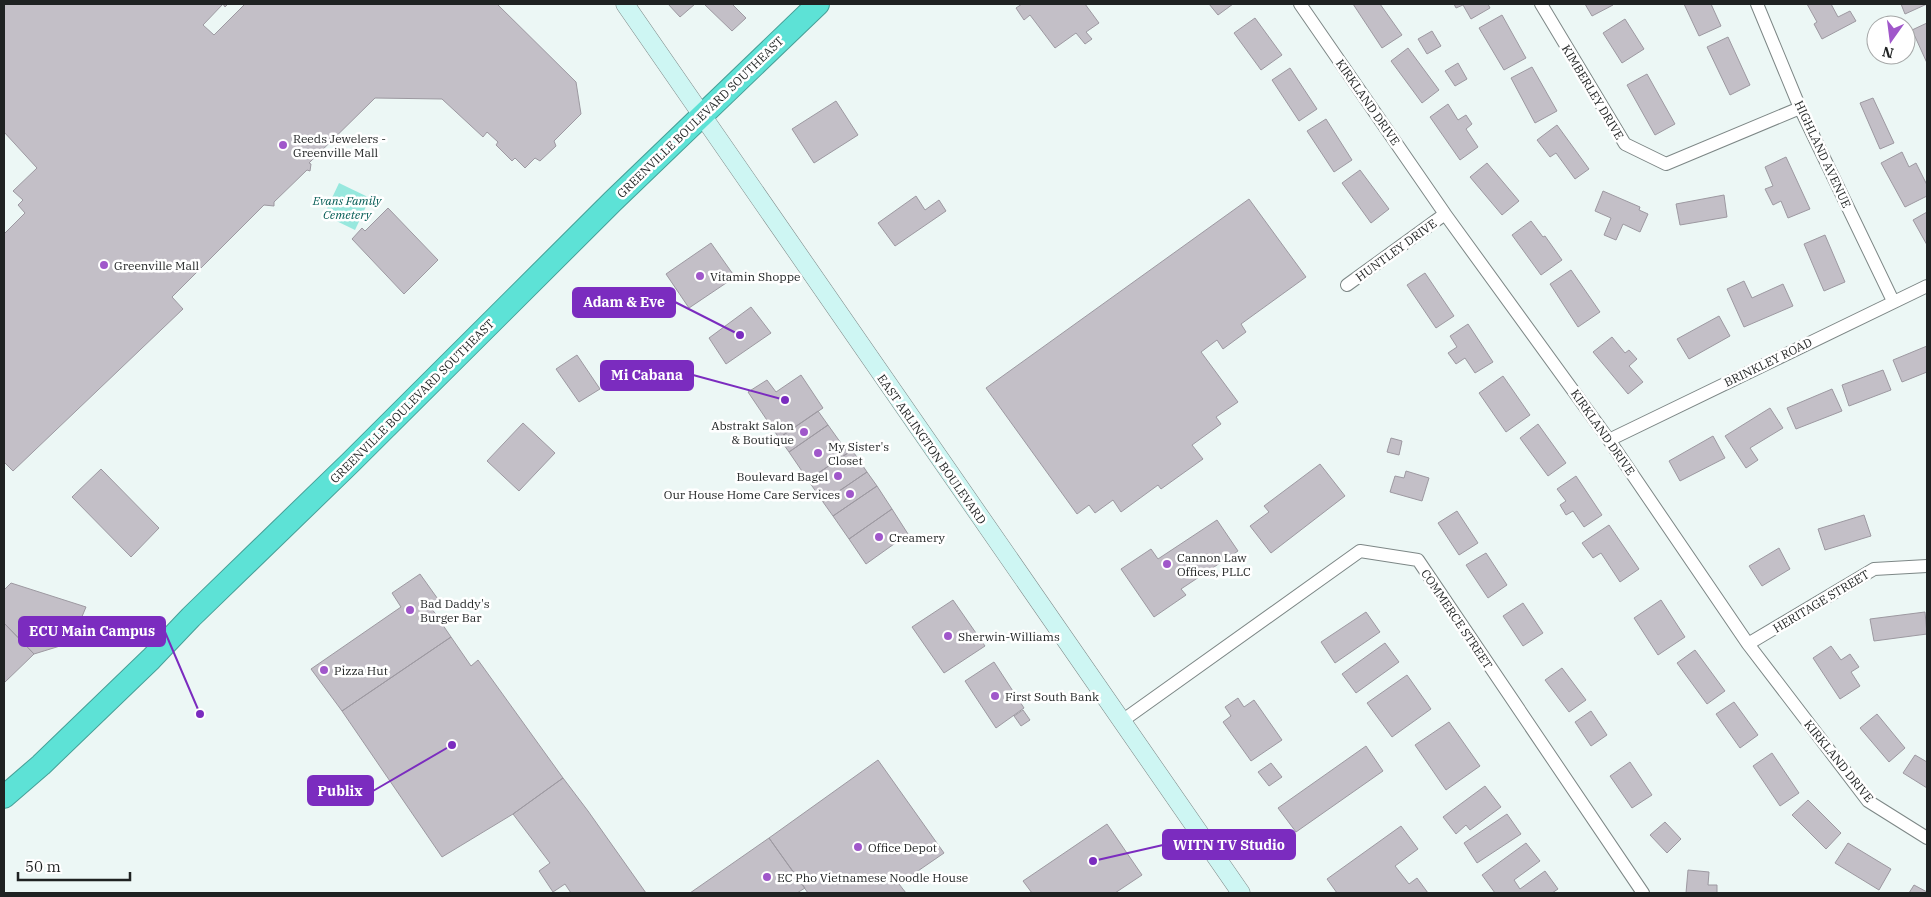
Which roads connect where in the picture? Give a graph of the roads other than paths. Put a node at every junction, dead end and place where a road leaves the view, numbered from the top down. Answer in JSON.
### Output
{"nodes":[{"id":1,"x":625,"y":4,"type":"edge"},
{"id":2,"x":818,"y":4,"type":"edge"},
{"id":3,"x":1300,"y":4,"type":"edge"},
{"id":4,"x":1541,"y":4,"type":"edge"},
{"id":5,"x":1757,"y":4,"type":"edge"},
{"id":6,"x":1800,"y":108,"type":"junction"},
{"id":7,"x":702,"y":115,"type":"junction"},
{"id":8,"x":1445,"y":214,"type":"junction"},
{"id":9,"x":1347,"y":285,"type":"dead end"},
{"id":10,"x":1927,"y":286,"type":"edge"},
{"id":11,"x":1893,"y":301,"type":"junction"},
{"id":12,"x":1609,"y":440,"type":"junction"},
{"id":13,"x":1927,"y":566,"type":"edge"},
{"id":14,"x":1748,"y":644,"type":"junction"},
{"id":15,"x":1122,"y":721,"type":"junction"},
{"id":16,"x":4,"y":798,"type":"edge"},
{"id":17,"x":1927,"y":838,"type":"edge"},
{"id":18,"x":1241,"y":893,"type":"edge"},
{"id":19,"x":1644,"y":893,"type":"edge"}],
"edges":[{"from":1,"to":7,"type":"main road","name":"EAST ARLINGTON BOULEVARD"},
{"from":2,"to":7,"type":"highway","name":"GREENVILLE BOULEVARD SOUTHEAST"},
{"from":3,"to":8,"type":"street","name":"KIRKLAND DRIVE"},
{"from":4,"to":6,"type":"street","name":"KIMBERLEY DRIVE"},
{"from":5,"to":6,"type":"street","name":"HIGHLAND AVENUE"},
{"from":6,"to":11,"type":"street","name":"HIGHLAND AVENUE"},
{"from":7,"to":15,"type":"main road","name":"EAST ARLINGTON BOULEVARD"},
{"from":7,"to":16,"type":"highway","name":"GREENVILLE BOULEVARD SOUTHEAST"},
{"from":8,"to":9,"type":"street","name":"HUNTLEY DRIVE"},
{"from":8,"to":12,"type":"street","name":"KIRKLAND DRIVE"},
{"from":10,"to":11,"type":"street","name":"BRINKLEY ROAD"},
{"from":11,"to":12,"type":"street","name":"BRINKLEY ROAD"},
{"from":12,"to":14,"type":"street","name":"KIRKLAND DRIVE"},
{"from":13,"to":14,"type":"street","name":"HERITAGE STREET"},
{"from":14,"to":17,"type":"street","name":"KIRKLAND DRIVE"},
{"from":15,"to":18,"type":"main road","name":"EAST ARLINGTON BOULEVARD"},
{"from":15,"to":19,"type":"street","name":"COMMERCE STREET"}]}
